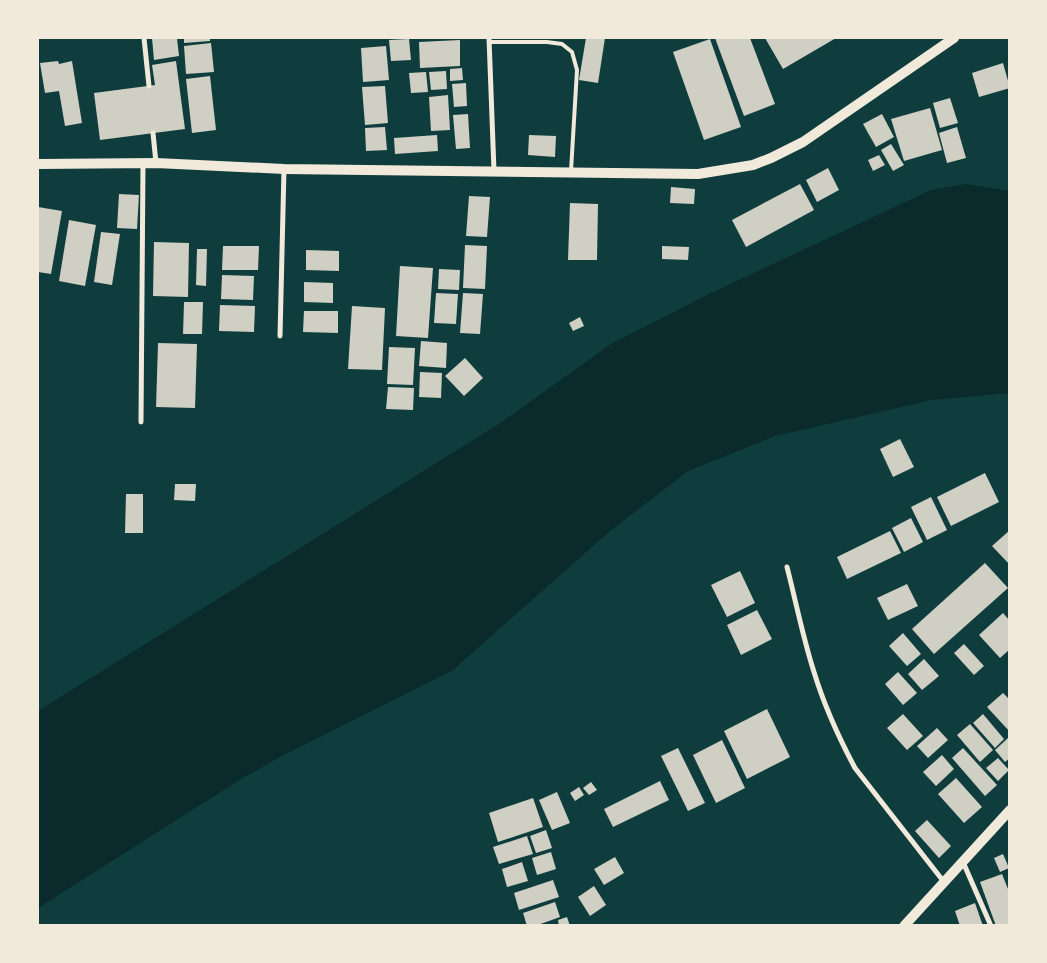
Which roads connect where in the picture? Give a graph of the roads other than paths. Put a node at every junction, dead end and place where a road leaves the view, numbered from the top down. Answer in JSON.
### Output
{"nodes":[{"id":1,"x":144,"y":38,"type":"edge"},
{"id":2,"x":954,"y":38,"type":"edge"},
{"id":3,"x":490,"y":40,"type":"edge"},
{"id":4,"x":149,"y":86,"type":"dead end"},
{"id":5,"x":153,"y":133,"type":"dead end"},
{"id":6,"x":143,"y":163,"type":"junction"},
{"id":7,"x":156,"y":163,"type":"junction"},
{"id":8,"x":38,"y":164,"type":"edge"},
{"id":9,"x":284,"y":169,"type":"junction"},
{"id":10,"x":494,"y":172,"type":"junction"},
{"id":11,"x":571,"y":172,"type":"junction"},
{"id":12,"x":280,"y":336,"type":"dead end"},
{"id":13,"x":141,"y":422,"type":"dead end"},
{"id":14,"x":787,"y":567,"type":"dead end"},
{"id":15,"x":1010,"y":810,"type":"edge"},
{"id":16,"x":963,"y":862,"type":"junction"},
{"id":17,"x":944,"y":882,"type":"junction"},
{"id":18,"x":904,"y":926,"type":"edge"},
{"id":19,"x":991,"y":926,"type":"edge"}],
"edges":[{"from":1,"to":4,"type":"street"},
{"from":2,"to":11,"type":"main road"},
{"from":3,"to":10,"type":"street"},
{"from":3,"to":11,"type":"lane"},
{"from":5,"to":7,"type":"street"},
{"from":6,"to":7,"type":"main road"},
{"from":6,"to":8,"type":"main road"},
{"from":6,"to":13,"type":"street"},
{"from":7,"to":9,"type":"main road"},
{"from":9,"to":10,"type":"main road"},
{"from":9,"to":12,"type":"street"},
{"from":10,"to":11,"type":"main road"},
{"from":14,"to":17,"type":"street"},
{"from":15,"to":16,"type":"main road"},
{"from":16,"to":17,"type":"main road"},
{"from":16,"to":19,"type":"street"},
{"from":17,"to":18,"type":"main road"}]}
